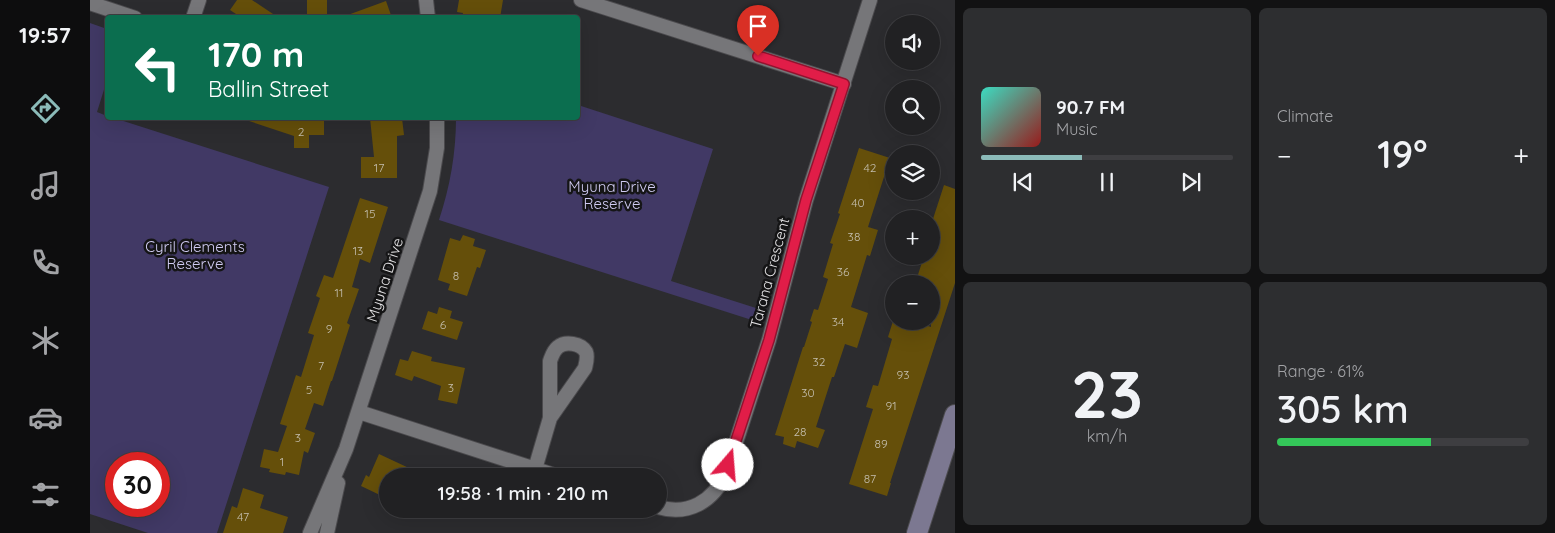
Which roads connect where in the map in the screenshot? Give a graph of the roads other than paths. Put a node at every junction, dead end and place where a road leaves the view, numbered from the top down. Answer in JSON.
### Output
{"nodes":[{"id":1,"x":198,"y":0,"type":"edge"},
{"id":2,"x":426,"y":0,"type":"edge"},
{"id":3,"x":580,"y":0,"type":"edge"},
{"id":4,"x":870,"y":0,"type":"edge"},
{"id":5,"x":90,"y":3,"type":"edge"},
{"id":6,"x":126,"y":15,"type":"edge"},
{"id":7,"x":194,"y":15,"type":"edge"},
{"id":8,"x":428,"y":15,"type":"edge"},
{"id":9,"x":844,"y":84,"type":"junction"},
{"id":10,"x":437,"y":120,"type":"edge"},
{"id":11,"x":359,"y":412,"type":"junction"},
{"id":12,"x":550,"y":418,"type":"junction"},
{"id":13,"x":954,"y":424,"type":"edge"},
{"id":14,"x":346,"y":449,"type":"junction"},
{"id":15,"x":532,"y":468,"type":"edge"},
{"id":16,"x":535,"y":468,"type":"edge"},
{"id":17,"x":667,"y":508,"type":"edge"},
{"id":18,"x":310,"y":533,"type":"edge"},
{"id":19,"x":327,"y":533,"type":"edge"},
{"id":20,"x":916,"y":533,"type":"edge"}],
"edges":[{"from":1,"to":7,"type":"street"},
{"from":2,"to":8,"type":"street"},
{"from":3,"to":9,"type":"street"},
{"from":4,"to":9,"type":"street","name":"Tarana Crescent"},
{"from":5,"to":6,"type":"street"},
{"from":9,"to":17,"type":"street","name":"Tarana Crescent"},
{"from":10,"to":11,"type":"street","name":"Myuna Drive"},
{"from":11,"to":14,"type":"street","name":"Myuna Drive"},
{"from":11,"to":15,"type":"street"},
{"from":12,"to":12,"type":"street"},
{"from":12,"to":16,"type":"street"},
{"from":13,"to":20,"type":"street"},
{"from":14,"to":18,"type":"street","name":"Myuna Drive"},
{"from":14,"to":19,"type":"street","name":"Myuna Drive"}]}
